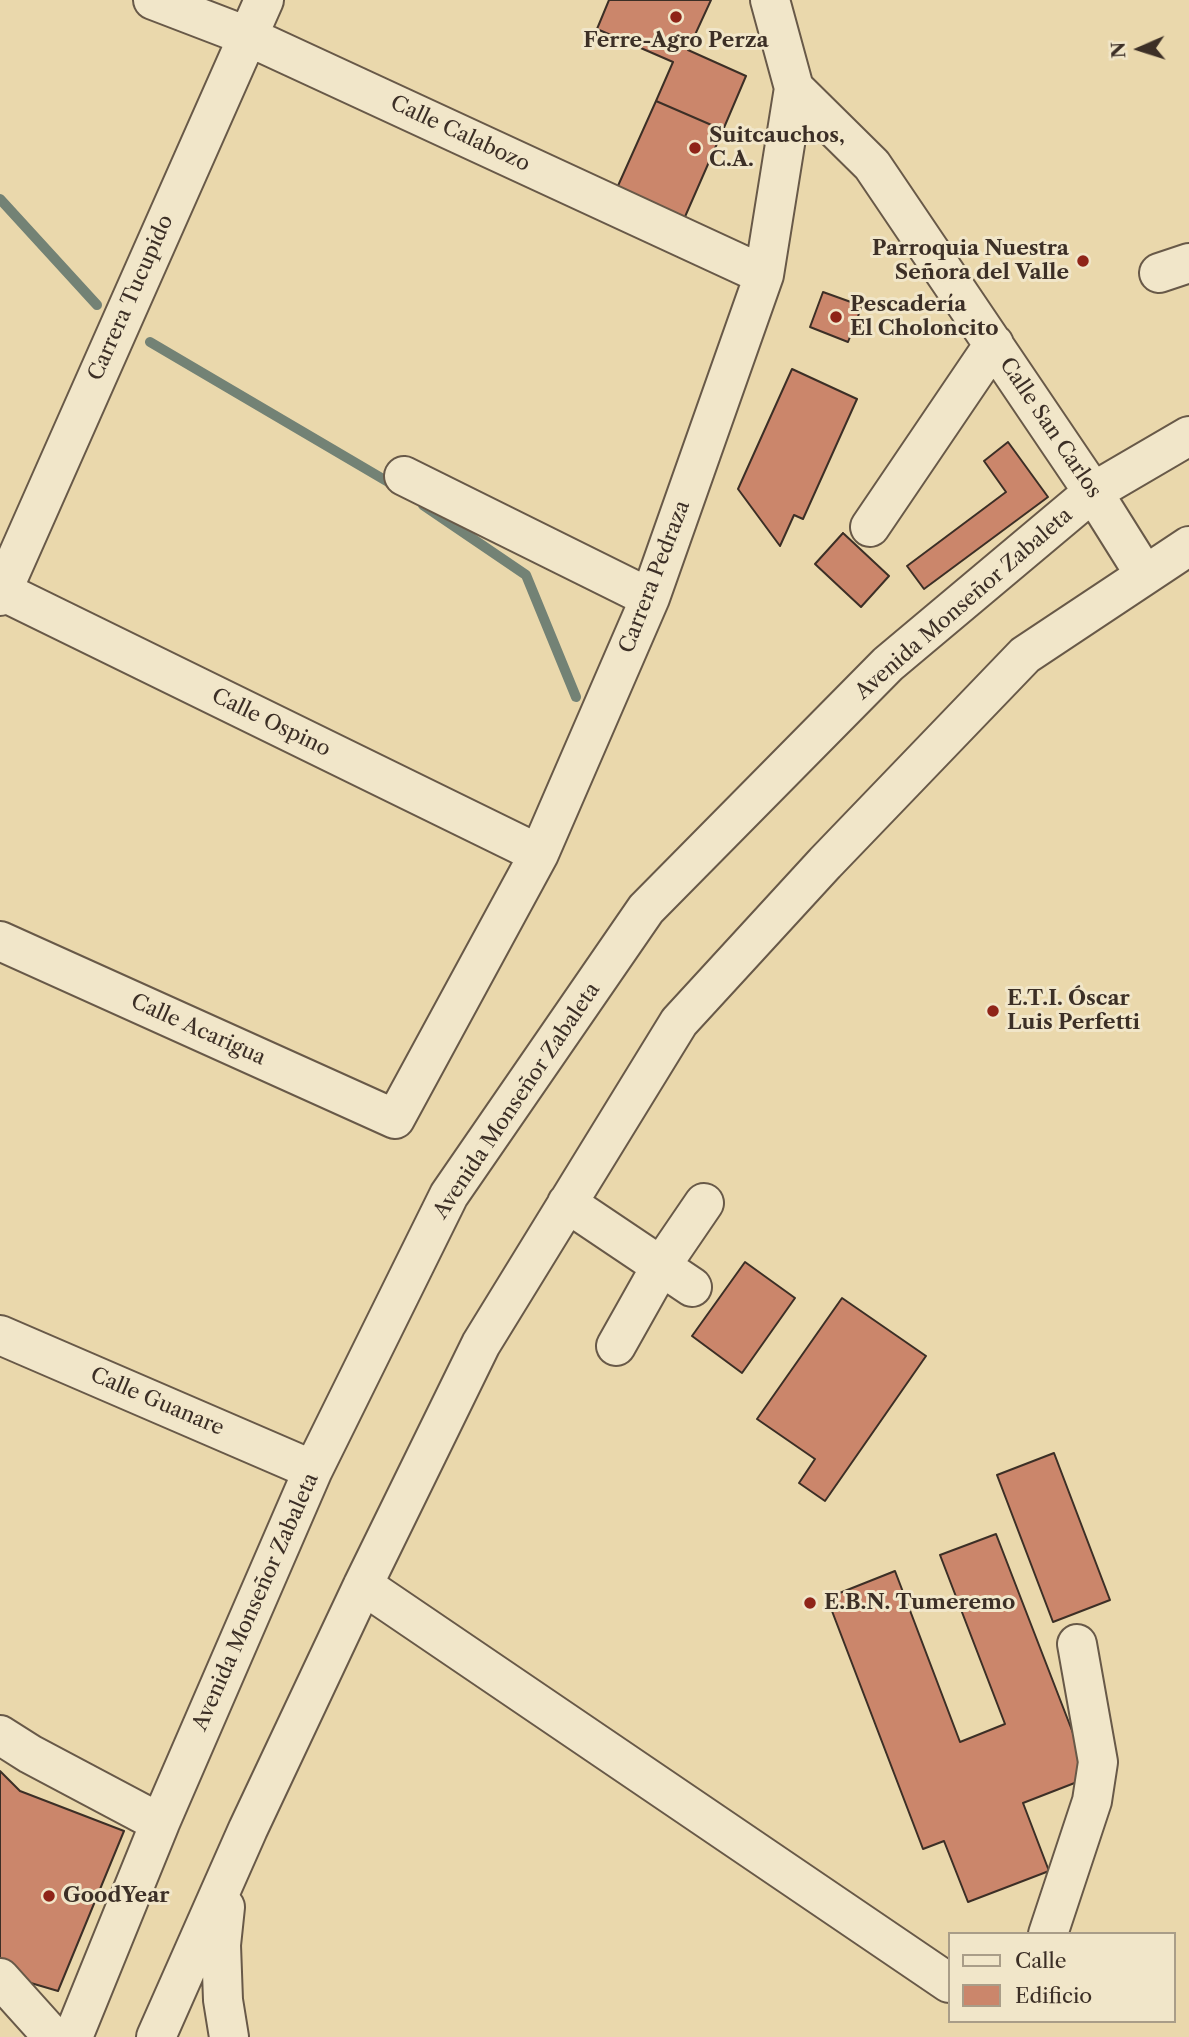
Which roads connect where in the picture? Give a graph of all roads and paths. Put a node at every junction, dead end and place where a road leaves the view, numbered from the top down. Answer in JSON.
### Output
{"nodes":[{"id":1,"x":153,"y":0,"type":"edge"},
{"id":2,"x":264,"y":0,"type":"edge"},
{"id":3,"x":770,"y":0,"type":"edge"},
{"id":4,"x":247,"y":36,"type":"junction"},
{"id":5,"x":794,"y":88,"type":"junction"},
{"id":6,"x":764,"y":275,"type":"junction"},
{"id":7,"x":994,"y":344,"type":"junction"},
{"id":8,"x":1189,"y":436,"type":"edge"},
{"id":9,"x":404,"y":477,"type":"dead end"},
{"id":10,"x":1093,"y":492,"type":"junction"},
{"id":11,"x":870,"y":527,"type":"dead end"},
{"id":12,"x":1189,"y":546,"type":"edge"},
{"id":13,"x":1145,"y":575,"type":"junction"},
{"id":14,"x":1,"y":594,"type":"edge"},
{"id":15,"x":650,"y":598,"type":"junction"},
{"id":16,"x":539,"y":855,"type":"junction"},
{"id":17,"x":0,"y":941,"type":"edge"},
{"id":18,"x":395,"y":1119,"type":"joint"},
{"id":19,"x":566,"y":1203,"type":"junction"},
{"id":20,"x":704,"y":1203,"type":"dead end"},
{"id":21,"x":661,"y":1266,"type":"junction"},
{"id":22,"x":692,"y":1287,"type":"dead end"},
{"id":23,"x":0,"y":1335,"type":"edge"},
{"id":24,"x":616,"y":1346,"type":"dead end"},
{"id":25,"x":313,"y":1470,"type":"junction"},
{"id":26,"x":363,"y":1585,"type":"junction"},
{"id":27,"x":1077,"y":1644,"type":"dead end"},
{"id":28,"x":0,"y":1735,"type":"edge"},
{"id":29,"x":160,"y":1823,"type":"junction"},
{"id":30,"x":229,"y":1873,"type":"junction"},
{"id":31,"x":1049,"y":1932,"type":"edge"},
{"id":32,"x":0,"y":1978,"type":"edge"},
{"id":33,"x":948,"y":1982,"type":"edge"},
{"id":34,"x":53,"y":2037,"type":"edge"},
{"id":35,"x":73,"y":2037,"type":"edge"},
{"id":36,"x":156,"y":2037,"type":"edge"},
{"id":37,"x":229,"y":2037,"type":"edge"}],
"edges":[{"from":1,"to":4,"type":"street","name":"Calle Calabozo"},
{"from":2,"to":4,"type":"street","name":"Carrera Tucupido"},
{"from":3,"to":5,"type":"street","name":"Carrera Pedraza"},
{"from":4,"to":6,"type":"street","name":"Calle Calabozo"},
{"from":4,"to":14,"type":"street","name":"Carrera Tucupido"},
{"from":5,"to":6,"type":"street","name":"Carrera Pedraza"},
{"from":5,"to":7,"type":"street","name":"Calle San Carlos"},
{"from":6,"to":15,"type":"street","name":"Carrera Pedraza"},
{"from":7,"to":10,"type":"street","name":"Calle San Carlos"},
{"from":7,"to":11,"type":"street"},
{"from":8,"to":10,"type":"street","name":"Avenida Monseñor Zabaleta"},
{"from":9,"to":15,"type":"street"},
{"from":10,"to":13,"type":"street","name":"Calle San Carlos"},
{"from":10,"to":25,"type":"street","name":"Avenida Monseñor Zabaleta"},
{"from":12,"to":13,"type":"street"},
{"from":13,"to":19,"type":"street"},
{"from":14,"to":16,"type":"street","name":"Calle Ospino"},
{"from":15,"to":16,"type":"street","name":"Carrera Pedraza"},
{"from":16,"to":18,"type":"street","name":"Carrera Pedraza"},
{"from":17,"to":18,"type":"street","name":"Calle Acarigua"},
{"from":19,"to":21,"type":"street"},
{"from":19,"to":26,"type":"street"},
{"from":20,"to":21,"type":"street"},
{"from":21,"to":22,"type":"street"},
{"from":21,"to":24,"type":"street"},
{"from":23,"to":25,"type":"street","name":"Calle Guanare"},
{"from":25,"to":29,"type":"street","name":"Avenida Monseñor Zabaleta"},
{"from":26,"to":30,"type":"street"},
{"from":26,"to":33,"type":"street"},
{"from":27,"to":31,"type":"street"},
{"from":28,"to":29,"type":"street"},
{"from":29,"to":35,"type":"street","name":"Avenida Monseñor Zabaleta"},
{"from":30,"to":36,"type":"street"},
{"from":30,"to":37,"type":"street"},
{"from":32,"to":34,"type":"street"}]}
